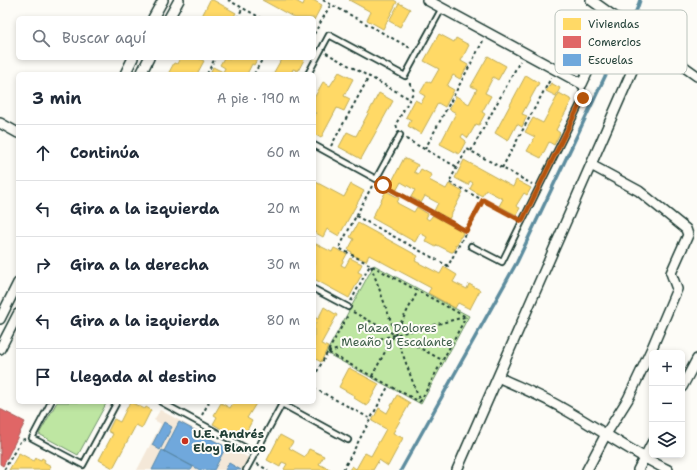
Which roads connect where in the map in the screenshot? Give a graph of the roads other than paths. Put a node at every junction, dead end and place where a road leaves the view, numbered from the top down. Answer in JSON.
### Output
{"nodes":[{"id":1,"x":163,"y":0,"type":"edge"},
{"id":2,"x":179,"y":0,"type":"edge"},
{"id":3,"x":427,"y":0,"type":"edge"},
{"id":4,"x":591,"y":0,"type":"edge"},
{"id":5,"x":442,"y":8,"type":"junction"},
{"id":6,"x":605,"y":10,"type":"edge"},
{"id":7,"x":154,"y":16,"type":"edge"},
{"id":8,"x":170,"y":16,"type":"edge"},
{"id":9,"x":316,"y":58,"type":"edge"},
{"id":10,"x":132,"y":60,"type":"edge"},
{"id":11,"x":148,"y":60,"type":"edge"},
{"id":12,"x":315,"y":60,"type":"edge"},
{"id":13,"x":555,"y":69,"type":"edge"},
{"id":14,"x":687,"y":69,"type":"edge"},
{"id":15,"x":126,"y":72,"type":"edge"},
{"id":16,"x":142,"y":72,"type":"edge"},
{"id":17,"x":309,"y":72,"type":"edge"},
{"id":18,"x":563,"y":74,"type":"edge"},
{"id":19,"x":587,"y":74,"type":"edge"},
{"id":20,"x":631,"y":74,"type":"edge"},
{"id":21,"x":697,"y":76,"type":"edge"},
{"id":22,"x":582,"y":84,"type":"junction"},
{"id":23,"x":0,"y":123,"type":"edge"},
{"id":24,"x":16,"y":131,"type":"edge"},
{"id":25,"x":400,"y":136,"type":"road end"},
{"id":26,"x":316,"y":146,"type":"edge"},
{"id":27,"x":591,"y":165,"type":"junction"},
{"id":28,"x":470,"y":246,"type":"dead end"},
{"id":29,"x":16,"y":287,"type":"edge"},
{"id":30,"x":316,"y":290,"type":"edge"},
{"id":31,"x":348,"y":307,"type":"road end"},
{"id":32,"x":16,"y":318,"type":"edge"},
{"id":33,"x":0,"y":319,"type":"edge"},
{"id":34,"x":0,"y":349,"type":"edge"},
{"id":35,"x":697,"y":359,"type":"edge"},
{"id":36,"x":498,"y":377,"type":"junction"},
{"id":37,"x":683,"y":386,"type":"edge"},
{"id":38,"x":50,"y":404,"type":"edge"},
{"id":39,"x":116,"y":404,"type":"edge"},
{"id":40,"x":165,"y":404,"type":"edge"},
{"id":41,"x":606,"y":434,"type":"junction"},
{"id":42,"x":348,"y":440,"type":"dead end"},
{"id":43,"x":649,"y":449,"type":"edge"},
{"id":44,"x":255,"y":453,"type":"junction"},
{"id":45,"x":644,"y":458,"type":"junction"},
{"id":46,"x":246,"y":470,"type":"edge"},
{"id":47,"x":457,"y":470,"type":"edge"},
{"id":48,"x":587,"y":470,"type":"edge"},
{"id":49,"x":638,"y":470,"type":"edge"},
{"id":50,"x":668,"y":470,"type":"edge"}],
"edges":[{"from":1,"to":7,"type":"street"},
{"from":2,"to":8,"type":"street"},
{"from":3,"to":5,"type":"street"},
{"from":4,"to":6,"type":"street"},
{"from":5,"to":9,"type":"lane"},
{"from":5,"to":13,"type":"street"},
{"from":10,"to":15,"type":"street"},
{"from":11,"to":16,"type":"street"},
{"from":12,"to":17,"type":"lane"},
{"from":14,"to":21,"type":"street"},
{"from":18,"to":22,"type":"street"},
{"from":19,"to":22,"type":"street"},
{"from":20,"to":27,"type":"street"},
{"from":22,"to":28,"type":"lane"},
{"from":23,"to":24,"type":"street"},
{"from":25,"to":26,"type":"lane"},
{"from":27,"to":36,"type":"street"},
{"from":27,"to":41,"type":"street"},
{"from":29,"to":33,"type":"street"},
{"from":30,"to":31,"type":"lane"},
{"from":32,"to":34,"type":"street"},
{"from":35,"to":37,"type":"street"},
{"from":36,"to":41,"type":"street"},
{"from":36,"to":47,"type":"street"},
{"from":38,"to":39,"type":"lane"},
{"from":40,"to":44,"type":"lane"},
{"from":41,"to":45,"type":"street"},
{"from":41,"to":48,"type":"street"},
{"from":42,"to":44,"type":"lane"},
{"from":43,"to":45,"type":"street"},
{"from":44,"to":46,"type":"lane"},
{"from":45,"to":49,"type":"street"},
{"from":45,"to":50,"type":"street"}]}
